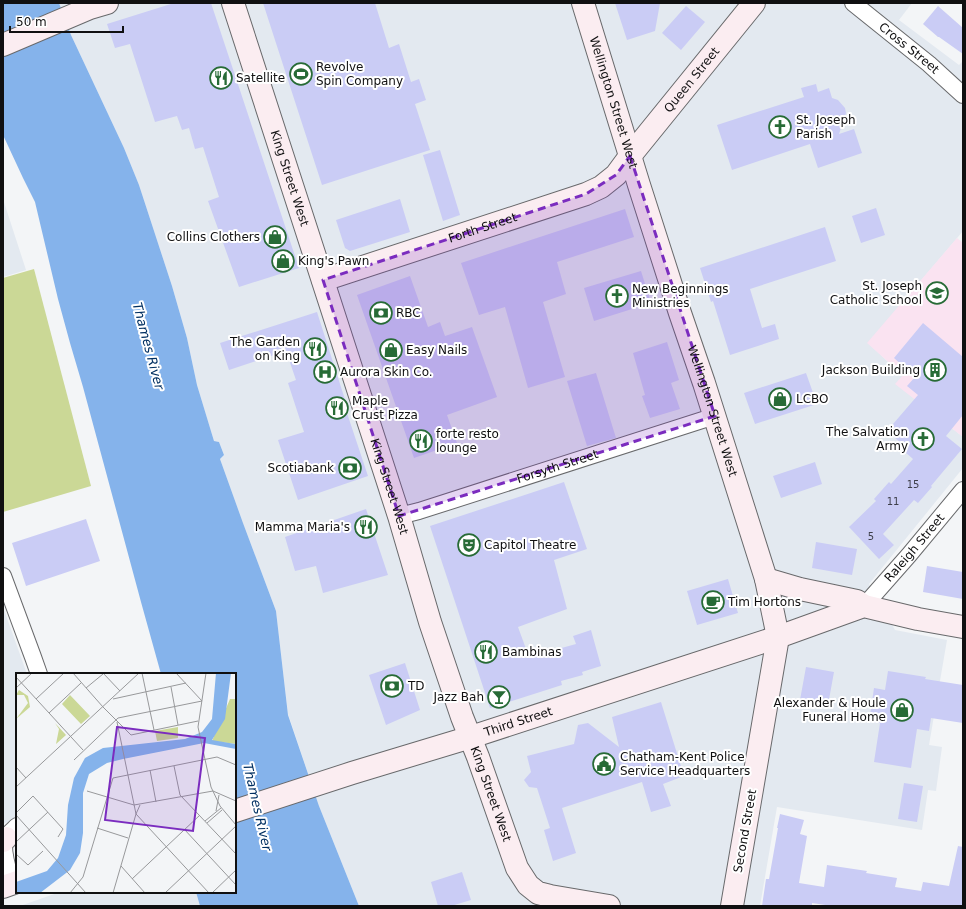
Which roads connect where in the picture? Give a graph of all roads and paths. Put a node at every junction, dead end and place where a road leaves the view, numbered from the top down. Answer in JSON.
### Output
{"nodes":[{"id":1,"x":233,"y":3,"type":"edge"},
{"id":2,"x":583,"y":3,"type":"edge"},
{"id":3,"x":754,"y":3,"type":"edge"},
{"id":4,"x":853,"y":3,"type":"edge"},
{"id":5,"x":99,"y":6,"type":"edge"},
{"id":6,"x":3,"y":45,"type":"edge"},
{"id":7,"x":962,"y":91,"type":"edge"},
{"id":8,"x":630,"y":156,"type":"junction"},
{"id":9,"x":323,"y":280,"type":"junction"},
{"id":10,"x":715,"y":416,"type":"junction"},
{"id":11,"x":963,"y":490,"type":"edge"},
{"id":12,"x":399,"y":516,"type":"junction"},
{"id":13,"x":3,"y":576,"type":"edge"},
{"id":14,"x":766,"y":579,"type":"junction"},
{"id":15,"x":864,"y":606,"type":"junction"},
{"id":16,"x":963,"y":627,"type":"edge"},
{"id":17,"x":778,"y":637,"type":"junction"},
{"id":18,"x":39,"y":673,"type":"edge"},
{"id":19,"x":471,"y":737,"type":"junction"},
{"id":20,"x":236,"y":811,"type":"edge"},
{"id":21,"x":9,"y":835,"type":"edge"},
{"id":22,"x":11,"y":884,"type":"edge"},
{"id":23,"x":609,"y":906,"type":"edge"},
{"id":24,"x":732,"y":906,"type":"edge"}],
"edges":[{"from":1,"to":9,"type":"street","name":"King Street West"},
{"from":2,"to":8,"type":"street","name":"Wellington Street West"},
{"from":3,"to":8,"type":"street","name":"Queen Street"},
{"from":4,"to":7,"type":"street","name":"Cross Street"},
{"from":5,"to":6,"type":"street"},
{"from":8,"to":9,"type":"street","name":"Forth Street"},
{"from":8,"to":10,"type":"street","name":"Wellington Street West"},
{"from":9,"to":12,"type":"street","name":"King Street West"},
{"from":10,"to":12,"type":"street","name":"Forsyth Street"},
{"from":10,"to":14,"type":"street","name":"Wellington Street West"},
{"from":11,"to":15,"type":"street","name":"Raleigh Street"},
{"from":12,"to":19,"type":"street","name":"King Street West"},
{"from":13,"to":18,"type":"street"},
{"from":14,"to":15,"type":"street"},
{"from":14,"to":17,"type":"street","name":"Wellington Street West"},
{"from":15,"to":16,"type":"street"},
{"from":15,"to":17,"type":"street"},
{"from":17,"to":19,"type":"street","name":"Third Street"},
{"from":17,"to":24,"type":"street","name":"Second Street"},
{"from":19,"to":20,"type":"street","name":"Third Street"},
{"from":19,"to":23,"type":"street","name":"King Street West"},
{"from":21,"to":22,"type":"street"}]}
